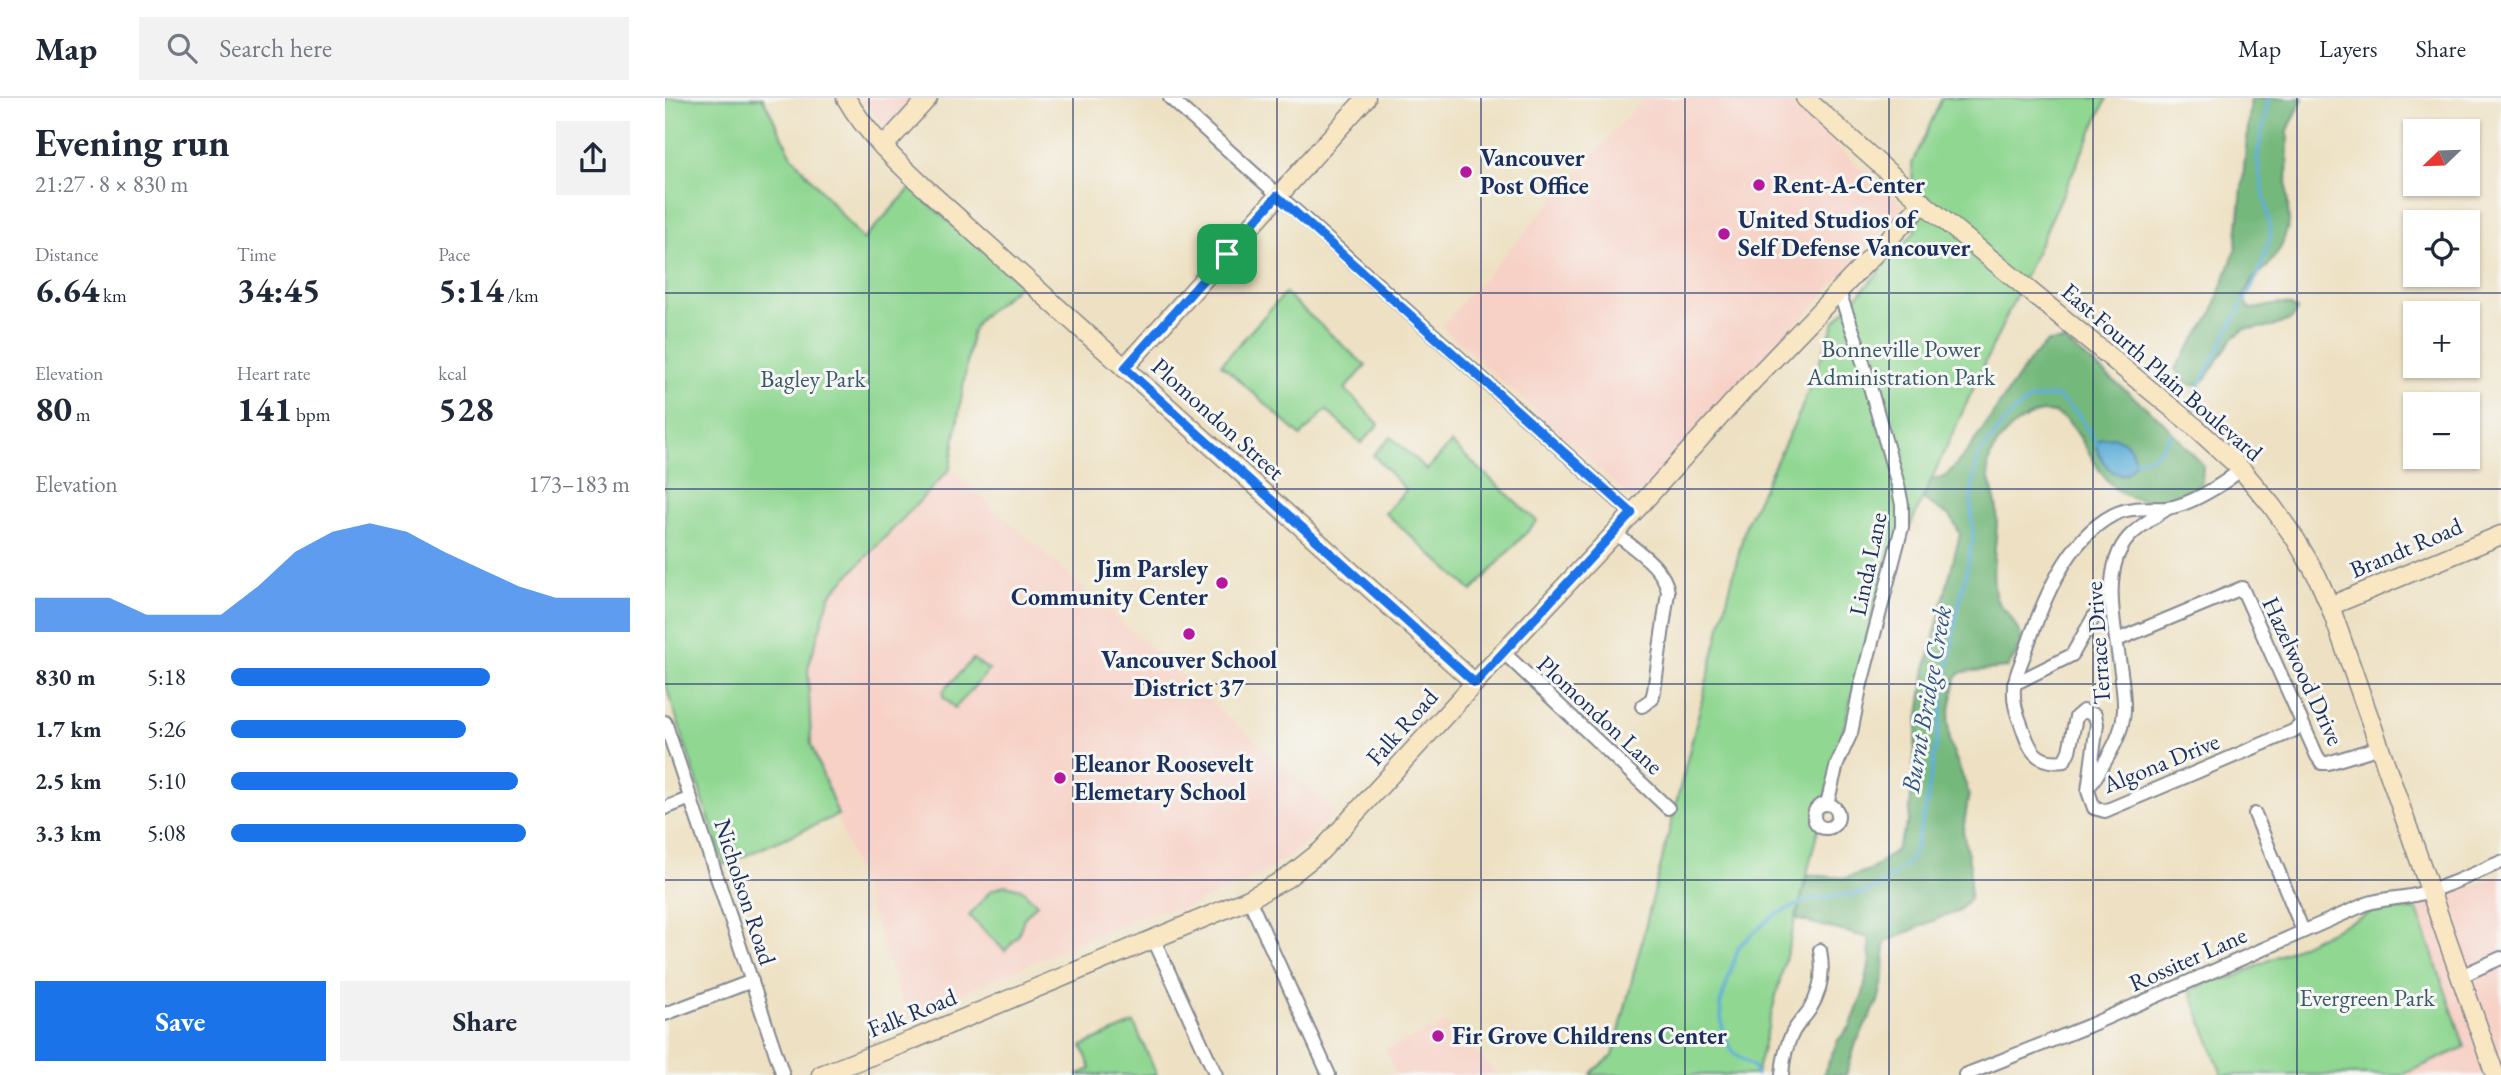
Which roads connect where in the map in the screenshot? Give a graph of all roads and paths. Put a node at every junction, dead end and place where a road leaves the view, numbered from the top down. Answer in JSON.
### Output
{"nodes":[{"id":1,"x":846,"y":98,"type":"edge"},
{"id":2,"x":928,"y":98,"type":"edge"},
{"id":3,"x":1170,"y":98,"type":"edge"},
{"id":4,"x":1366,"y":98,"type":"edge"},
{"id":5,"x":1805,"y":98,"type":"edge"},
{"id":6,"x":883,"y":147,"type":"junction"},
{"id":7,"x":1277,"y":196,"type":"junction"},
{"id":8,"x":1923,"y":203,"type":"junction"},
{"id":9,"x":1839,"y":292,"type":"junction"},
{"id":10,"x":1125,"y":368,"type":"junction"},
{"id":11,"x":2241,"y":469,"type":"junction"},
{"id":12,"x":2168,"y":508,"type":"junction"},
{"id":13,"x":1632,"y":513,"type":"junction"},
{"id":14,"x":1615,"y":533,"type":"junction"},
{"id":15,"x":2501,"y":535,"type":"edge"},
{"id":16,"x":2112,"y":587,"type":"junction"},
{"id":17,"x":2330,"y":606,"type":"junction"},
{"id":18,"x":2117,"y":640,"type":"junction"},
{"id":19,"x":1503,"y":652,"type":"junction"},
{"id":20,"x":2019,"y":681,"type":"junction"},
{"id":21,"x":1475,"y":683,"type":"junction"},
{"id":22,"x":1642,"y":706,"type":"dead end"},
{"id":23,"x":665,"y":722,"type":"edge"},
{"id":24,"x":2301,"y":725,"type":"junction"},
{"id":25,"x":2380,"y":747,"type":"junction"},
{"id":26,"x":2088,"y":791,"type":"junction"},
{"id":27,"x":691,"y":797,"type":"junction"},
{"id":28,"x":1827,"y":804,"type":"dead end"},
{"id":29,"x":665,"y":808,"type":"edge"},
{"id":30,"x":1668,"y":808,"type":"dead end"},
{"id":31,"x":2255,"y":814,"type":"dead end"},
{"id":32,"x":2501,"y":862,"type":"edge"},
{"id":33,"x":2430,"y":891,"type":"junction"},
{"id":34,"x":1249,"y":899,"type":"junction"},
{"id":35,"x":2303,"y":930,"type":"junction"},
{"id":36,"x":1153,"y":938,"type":"junction"},
{"id":37,"x":1820,"y":950,"type":"dead end"},
{"id":38,"x":2501,"y":958,"type":"edge"},
{"id":39,"x":2461,"y":976,"type":"junction"},
{"id":40,"x":752,"y":981,"type":"junction"},
{"id":41,"x":665,"y":1014,"type":"edge"},
{"id":42,"x":783,"y":1075,"type":"edge"},
{"id":43,"x":821,"y":1075,"type":"edge"},
{"id":44,"x":1216,"y":1075,"type":"edge"},
{"id":45,"x":1329,"y":1075,"type":"edge"},
{"id":46,"x":1781,"y":1075,"type":"edge"},
{"id":47,"x":1965,"y":1075,"type":"edge"},
{"id":48,"x":2495,"y":1075,"type":"edge"}],
"edges":[{"from":1,"to":6,"type":"street","name":"Plomondon Street"},
{"from":2,"to":6,"type":"street"},
{"from":3,"to":7,"type":"street"},
{"from":4,"to":7,"type":"street"},
{"from":5,"to":8,"type":"street","name":"East Fourth Plain Boulevard"},
{"from":6,"to":10,"type":"street","name":"Plomondon Street"},
{"from":7,"to":10,"type":"street"},
{"from":7,"to":13,"type":"street"},
{"from":8,"to":9,"type":"street","name":"Falk Road"},
{"from":8,"to":11,"type":"street","name":"East Fourth Plain Boulevard"},
{"from":9,"to":13,"type":"street","name":"Falk Road"},
{"from":9,"to":28,"type":"street","name":"Linda Lane"},
{"from":10,"to":21,"type":"street","name":"Plomondon Street"},
{"from":11,"to":12,"type":"street","name":"Algona Drive"},
{"from":11,"to":17,"type":"street","name":"East Fourth Plain Boulevard"},
{"from":12,"to":16,"type":"street","name":"Terrace Drive"},
{"from":12,"to":20,"type":"street","name":"Algona Drive"},
{"from":13,"to":14,"type":"street","name":"Falk Road"},
{"from":14,"to":19,"type":"street","name":"Falk Road"},
{"from":14,"to":22,"type":"street"},
{"from":15,"to":17,"type":"street","name":"Brandt Road"},
{"from":16,"to":18,"type":"street","name":"Terrace Drive"},
{"from":16,"to":20,"type":"street"},
{"from":17,"to":25,"type":"street","name":"East Fourth Plain Boulevard"},
{"from":18,"to":24,"type":"street","name":"Hazelwood Drive"},
{"from":18,"to":26,"type":"street","name":"Terrace Drive"},
{"from":19,"to":21,"type":"street","name":"Falk Road"},
{"from":19,"to":30,"type":"street","name":"Plomondon Lane"},
{"from":20,"to":26,"type":"street","name":"Algona Drive"},
{"from":21,"to":34,"type":"street","name":"Falk Road"},
{"from":23,"to":27,"type":"street","name":"Nicholson Road"},
{"from":24,"to":25,"type":"street","name":"Hazelwood Drive"},
{"from":24,"to":26,"type":"street","name":"Algona Drive"},
{"from":25,"to":33,"type":"street","name":"East Fourth Plain Boulevard"},
{"from":27,"to":29,"type":"street"},
{"from":27,"to":40,"type":"street","name":"Nicholson Road"},
{"from":31,"to":35,"type":"street"},
{"from":32,"to":33,"type":"street","name":"Rossiter Lane"},
{"from":33,"to":35,"type":"street","name":"Rossiter Lane"},
{"from":33,"to":39,"type":"street","name":"East Fourth Plain Boulevard"},
{"from":34,"to":36,"type":"street","name":"Falk Road"},
{"from":34,"to":45,"type":"street"},
{"from":35,"to":47,"type":"street","name":"Rossiter Lane"},
{"from":36,"to":43,"type":"street","name":"Falk Road"},
{"from":36,"to":44,"type":"street"},
{"from":37,"to":46,"type":"street"},
{"from":38,"to":39,"type":"street"},
{"from":39,"to":48,"type":"street","name":"East Fourth Plain Boulevard"},
{"from":40,"to":41,"type":"street"},
{"from":40,"to":42,"type":"street","name":"Nicholson Road"}]}
